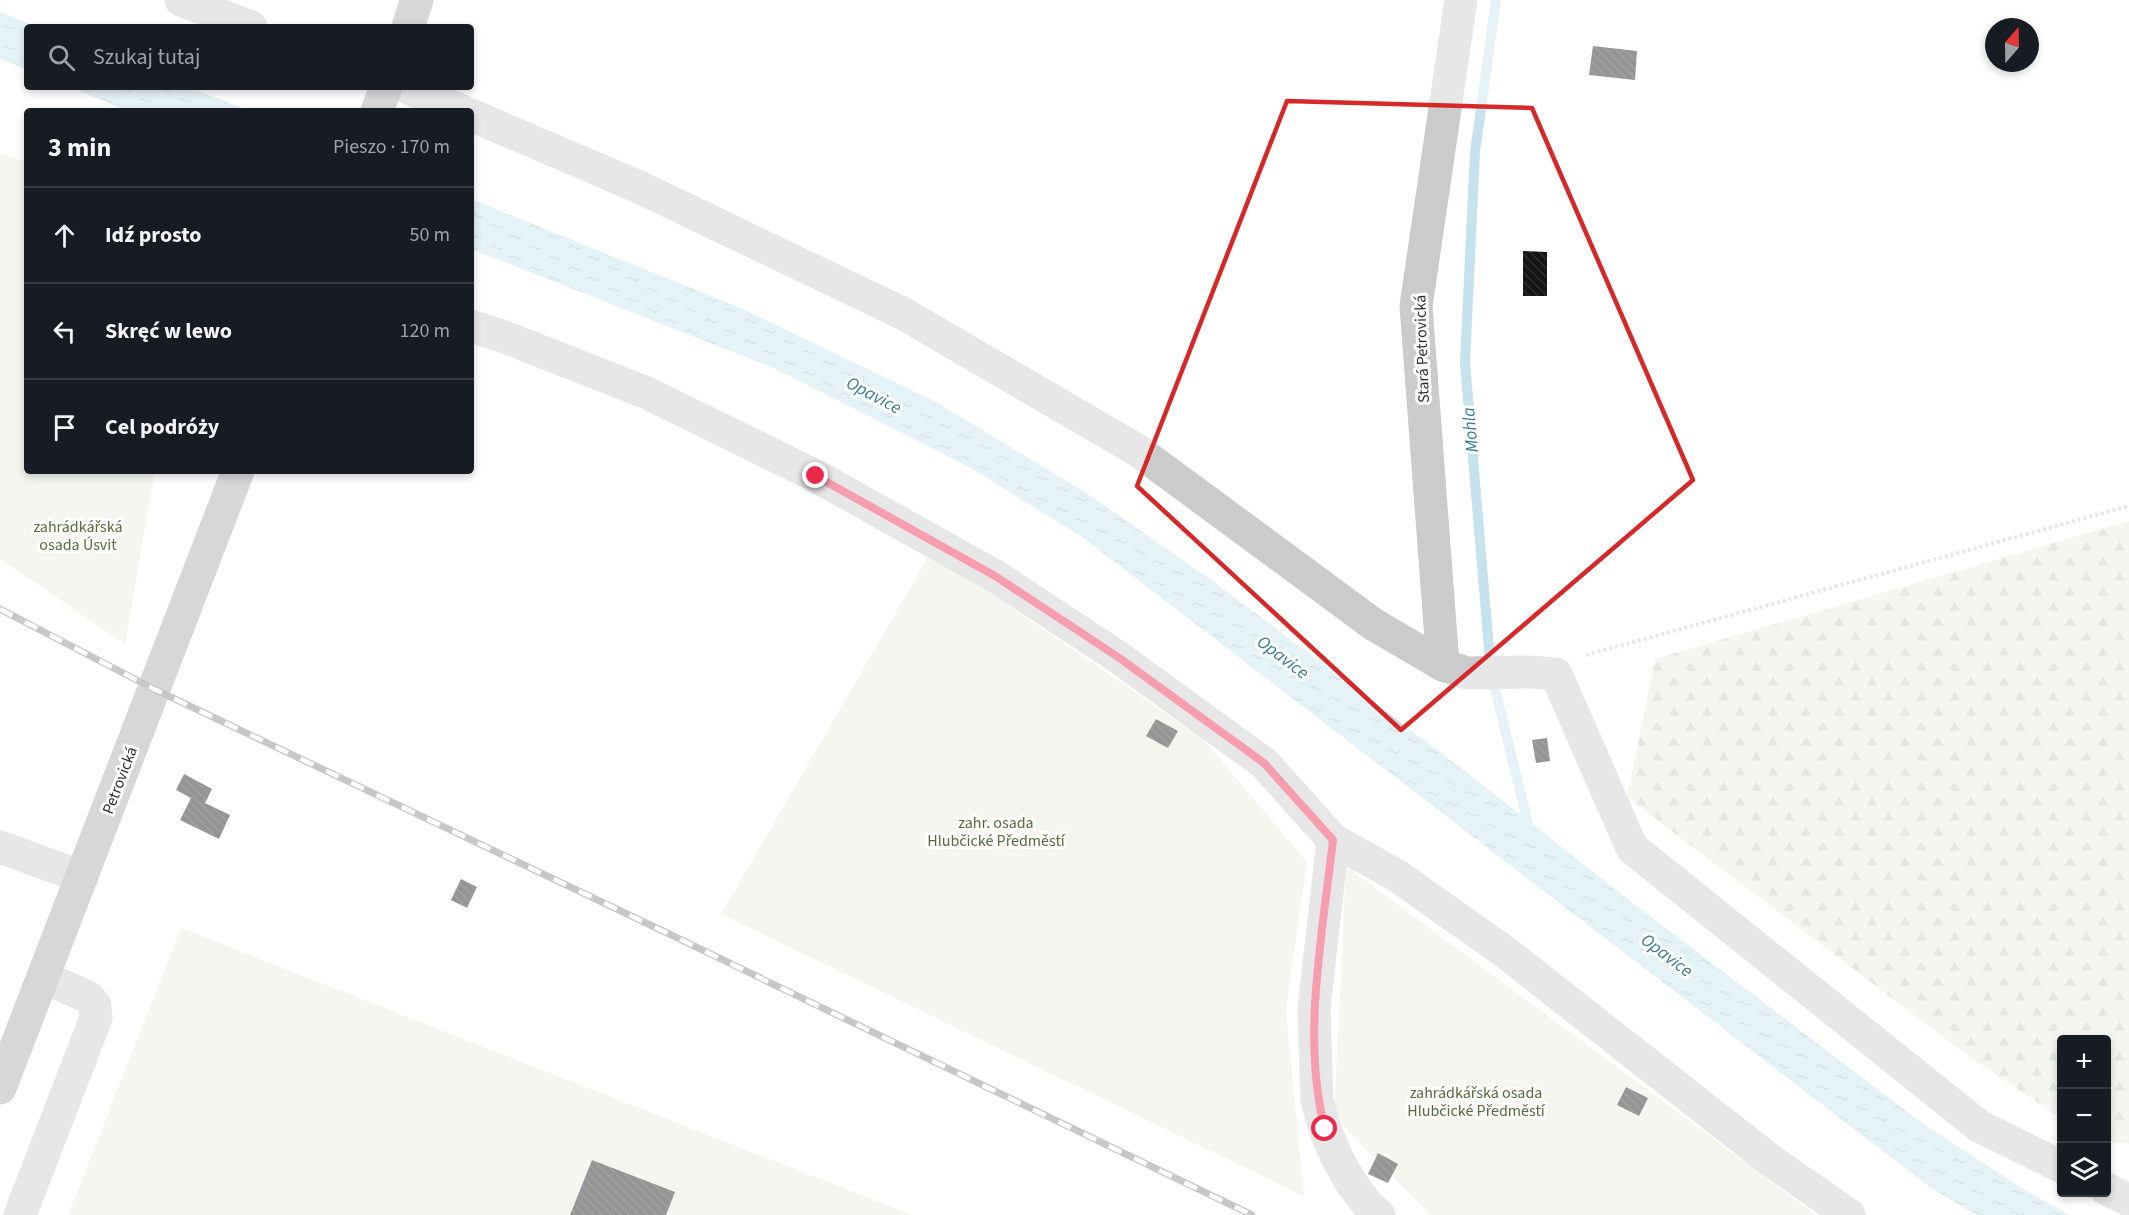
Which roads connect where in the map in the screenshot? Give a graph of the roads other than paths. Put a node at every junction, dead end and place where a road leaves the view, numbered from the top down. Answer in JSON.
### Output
{"nodes":[{"id":1,"x":181,"y":0,"type":"edge"},
{"id":2,"x":417,"y":0,"type":"edge"},
{"id":3,"x":1461,"y":0,"type":"edge"},
{"id":4,"x":243,"y":24,"type":"edge"},
{"id":5,"x":409,"y":24,"type":"edge"},
{"id":6,"x":387,"y":96,"type":"edge"},
{"id":7,"x":447,"y":108,"type":"edge"},
{"id":8,"x":474,"y":116,"type":"edge"},
{"id":9,"x":474,"y":327,"type":"edge"},
{"id":10,"x":237,"y":474,"type":"edge"},
{"id":11,"x":1455,"y":669,"type":"junction"},
{"id":12,"x":1333,"y":840,"type":"junction"},
{"id":13,"x":0,"y":847,"type":"edge"},
{"id":14,"x":82,"y":877,"type":"junction"},
{"id":15,"x":43,"y":977,"type":"junction"},
{"id":16,"x":0,"y":1088,"type":"edge"},
{"id":17,"x":2057,"y":1165,"type":"edge"},
{"id":18,"x":2111,"y":1191,"type":"edge"},
{"id":19,"x":2129,"y":1200,"type":"edge"},
{"id":20,"x":20,"y":1215,"type":"edge"},
{"id":21,"x":1379,"y":1215,"type":"edge"},
{"id":22,"x":1849,"y":1215,"type":"edge"}],
"edges":[{"from":1,"to":4,"type":"street"},
{"from":2,"to":5,"type":"main road"},
{"from":3,"to":11,"type":"street","name":"Stará Petrovická"},
{"from":6,"to":7,"type":"street"},
{"from":8,"to":11,"type":"street"},
{"from":9,"to":12,"type":"street"},
{"from":10,"to":14,"type":"main road","name":"Petrovická"},
{"from":11,"to":17,"type":"street"},
{"from":12,"to":21,"type":"street"},
{"from":12,"to":22,"type":"street"},
{"from":13,"to":14,"type":"street"},
{"from":14,"to":15,"type":"main road","name":"Petrovická"},
{"from":15,"to":16,"type":"main road","name":"Petrovická"},
{"from":15,"to":20,"type":"street"},
{"from":18,"to":19,"type":"street"}]}
